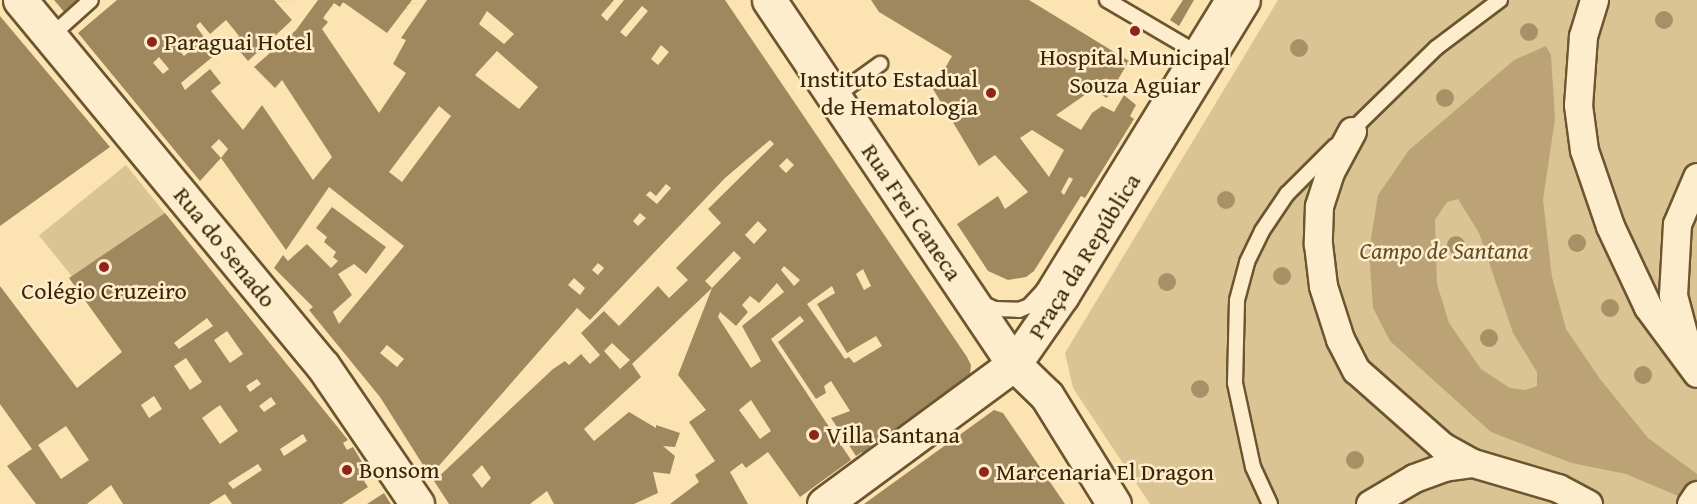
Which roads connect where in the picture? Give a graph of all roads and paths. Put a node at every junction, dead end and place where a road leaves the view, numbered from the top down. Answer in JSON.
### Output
{"nodes":[{"id":1,"x":20,"y":0,"type":"edge"},
{"id":2,"x":91,"y":0,"type":"edge"},
{"id":3,"x":769,"y":0,"type":"edge"},
{"id":4,"x":1107,"y":0,"type":"edge"},
{"id":5,"x":1222,"y":0,"type":"edge"},
{"id":6,"x":1243,"y":0,"type":"edge"},
{"id":7,"x":1500,"y":0,"type":"edge"},
{"id":8,"x":1594,"y":0,"type":"edge"},
{"id":9,"x":52,"y":35,"type":"junction"},
{"id":10,"x":1199,"y":54,"type":"junction"},
{"id":11,"x":880,"y":64,"type":"dead end"},
{"id":12,"x":834,"y":97,"type":"junction"},
{"id":13,"x":1352,"y":131,"type":"junction"},
{"id":14,"x":1697,"y":177,"type":"edge"},
{"id":15,"x":970,"y":298,"type":"junction"},
{"id":16,"x":1014,"y":364,"type":"junction"},
{"id":17,"x":1697,"y":368,"type":"edge"},
{"id":18,"x":1697,"y":373,"type":"edge"},
{"id":19,"x":1473,"y":463,"type":"junction"},
{"id":20,"x":1697,"y":495,"type":"edge"},
{"id":21,"x":417,"y":504,"type":"edge"},
{"id":22,"x":824,"y":504,"type":"edge"},
{"id":23,"x":1114,"y":504,"type":"edge"},
{"id":24,"x":1270,"y":504,"type":"edge"},
{"id":25,"x":1370,"y":504,"type":"edge"},
{"id":26,"x":1588,"y":504,"type":"edge"},
{"id":27,"x":1691,"y":504,"type":"edge"}],
"edges":[{"from":1,"to":9,"type":"street","name":"Rua do Senado"},
{"from":2,"to":9,"type":"lane"},
{"from":3,"to":12,"type":"street","name":"Rua Frei Caneca"},
{"from":4,"to":10,"type":"lane"},
{"from":5,"to":10,"type":"lane","name":"Praça da República"},
{"from":6,"to":10,"type":"street","name":"Praça da República"},
{"from":7,"to":13,"type":"lane"},
{"from":8,"to":18,"type":"street"},
{"from":9,"to":21,"type":"street","name":"Rua do Senado"},
{"from":10,"to":15,"type":"lane","name":"Praça da República"},
{"from":10,"to":16,"type":"street","name":"Praça da República"},
{"from":11,"to":12,"type":"lane"},
{"from":12,"to":15,"type":"street","name":"Rua Frei Caneca"},
{"from":13,"to":19,"type":"street"},
{"from":13,"to":24,"type":"lane"},
{"from":14,"to":17,"type":"street"},
{"from":15,"to":16,"type":"street","name":"Rua Frei Caneca"},
{"from":16,"to":22,"type":"street"},
{"from":16,"to":23,"type":"street","name":"Praça da República"},
{"from":19,"to":25,"type":"street"},
{"from":19,"to":26,"type":"street"},
{"from":20,"to":27,"type":"street"}]}
